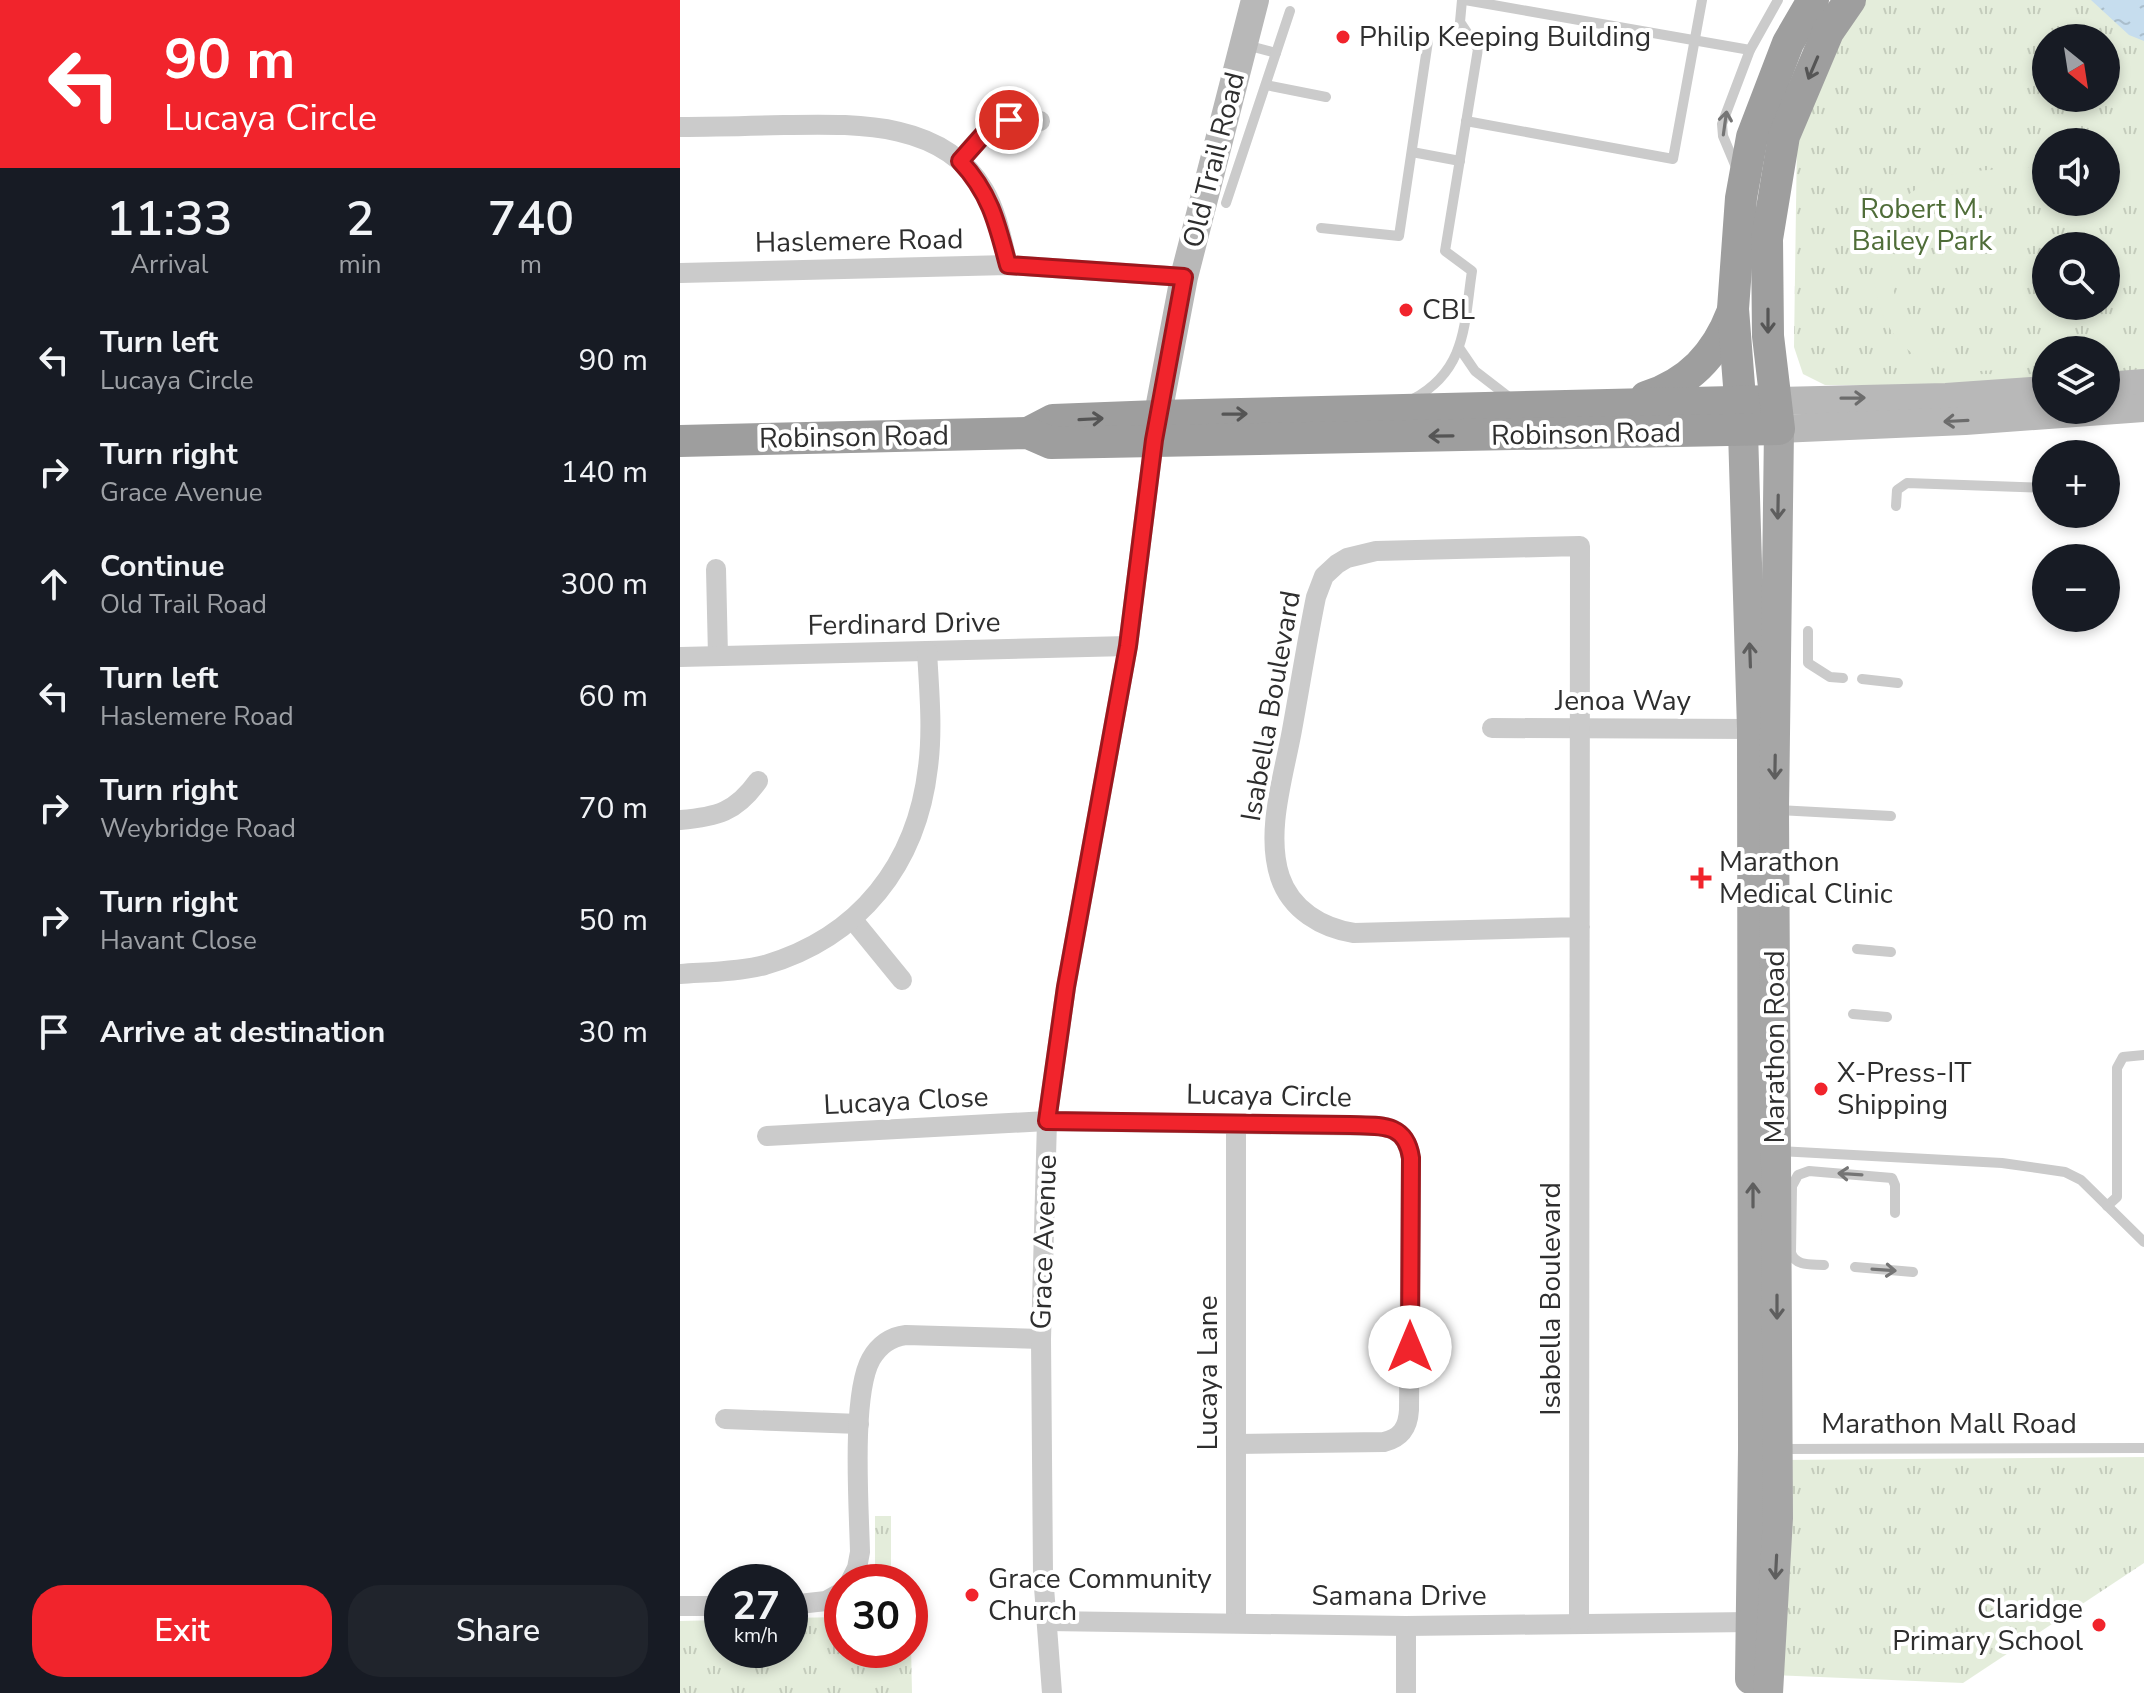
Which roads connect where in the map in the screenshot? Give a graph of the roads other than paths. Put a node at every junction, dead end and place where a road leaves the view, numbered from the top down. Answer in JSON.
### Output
{"nodes":[{"id":1,"x":1255,"y":0,"type":"edge"},
{"id":2,"x":1464,"y":0,"type":"edge"},
{"id":3,"x":1702,"y":0,"type":"edge"},
{"id":4,"x":1778,"y":0,"type":"edge"},
{"id":5,"x":1813,"y":0,"type":"edge"},
{"id":6,"x":1850,"y":0,"type":"edge"},
{"id":7,"x":1290,"y":11,"type":"dead end"},
{"id":8,"x":1428,"y":41,"type":"dead end"},
{"id":9,"x":1696,"y":41,"type":"junction"},
{"id":10,"x":1244,"y":44,"type":"junction"},
{"id":11,"x":1750,"y":50,"type":"junction"},
{"id":12,"x":1276,"y":53,"type":"junction"},
{"id":13,"x":1266,"y":85,"type":"junction"},
{"id":14,"x":1326,"y":97,"type":"dead end"},
{"id":15,"x":1040,"y":121,"type":"dead end"},
{"id":16,"x":1466,"y":121,"type":"junction"},
{"id":17,"x":680,"y":127,"type":"edge"},
{"id":18,"x":1412,"y":152,"type":"junction"},
{"id":19,"x":960,"y":161,"type":"junction"},
{"id":20,"x":1460,"y":161,"type":"junction"},
{"id":21,"x":1741,"y":198,"type":"junction"},
{"id":22,"x":1226,"y":203,"type":"dead end"},
{"id":23,"x":1321,"y":228,"type":"dead end"},
{"id":24,"x":1008,"y":265,"type":"junction"},
{"id":25,"x":680,"y":273,"type":"edge"},
{"id":26,"x":1184,"y":277,"type":"junction"},
{"id":27,"x":1733,"y":309,"type":"junction"},
{"id":28,"x":1460,"y":349,"type":"junction"},
{"id":29,"x":2144,"y":383,"type":"edge"},
{"id":30,"x":2120,"y":385,"type":"edge"},
{"id":31,"x":2032,"y":391,"type":"edge"},
{"id":32,"x":1608,"y":406,"type":"junction"},
{"id":33,"x":1512,"y":408,"type":"junction"},
{"id":34,"x":2144,"y":408,"type":"edge"},
{"id":35,"x":1403,"y":411,"type":"junction"},
{"id":36,"x":1777,"y":415,"type":"junction"},
{"id":37,"x":1741,"y":417,"type":"junction"},
{"id":38,"x":1156,"y":428,"type":"junction"},
{"id":39,"x":680,"y":441,"type":"edge"},
{"id":40,"x":2032,"y":487,"type":"edge"},
{"id":41,"x":1896,"y":506,"type":"dead end"},
{"id":42,"x":716,"y":569,"type":"dead end"},
{"id":43,"x":1808,"y":631,"type":"dead end"},
{"id":44,"x":1128,"y":646,"type":"junction"},
{"id":45,"x":927,"y":651,"type":"junction"},
{"id":46,"x":718,"y":656,"type":"junction"},
{"id":47,"x":680,"y":657,"type":"edge"},
{"id":48,"x":1843,"y":678,"type":"dead end"},
{"id":49,"x":1862,"y":679,"type":"dead end"},
{"id":50,"x":1898,"y":683,"type":"dead end"},
{"id":51,"x":1492,"y":728,"type":"dead end"},
{"id":52,"x":1579,"y":729,"type":"junction"},
{"id":53,"x":1752,"y":729,"type":"junction"},
{"id":54,"x":758,"y":781,"type":"dead end"},
{"id":55,"x":1774,"y":810,"type":"junction"},
{"id":56,"x":1891,"y":816,"type":"dead end"},
{"id":57,"x":680,"y":820,"type":"edge"},
{"id":58,"x":853,"y":920,"type":"junction"},
{"id":59,"x":1580,"y":927,"type":"junction"},
{"id":60,"x":1857,"y":949,"type":"dead end"},
{"id":61,"x":1891,"y":952,"type":"dead end"},
{"id":62,"x":680,"y":974,"type":"edge"},
{"id":63,"x":902,"y":980,"type":"dead end"},
{"id":64,"x":1853,"y":1014,"type":"dead end"},
{"id":65,"x":1887,"y":1017,"type":"dead end"},
{"id":66,"x":2144,"y":1055,"type":"edge"},
{"id":67,"x":1047,"y":1121,"type":"junction"},
{"id":68,"x":1236,"y":1124,"type":"junction"},
{"id":69,"x":767,"y":1136,"type":"dead end"},
{"id":70,"x":1776,"y":1151,"type":"junction"},
{"id":71,"x":2107,"y":1206,"type":"junction"},
{"id":72,"x":1895,"y":1213,"type":"dead end"},
{"id":73,"x":2144,"y":1242,"type":"edge"},
{"id":74,"x":1824,"y":1265,"type":"dead end"},
{"id":75,"x":1855,"y":1267,"type":"dead end"},
{"id":76,"x":1913,"y":1272,"type":"dead end"},
{"id":77,"x":1041,"y":1339,"type":"junction"},
{"id":78,"x":725,"y":1419,"type":"dead end"},
{"id":79,"x":859,"y":1424,"type":"junction"},
{"id":80,"x":1236,"y":1444,"type":"junction"},
{"id":81,"x":2144,"y":1448,"type":"edge"},
{"id":82,"x":1765,"y":1449,"type":"junction"},
{"id":83,"x":858,"y":1564,"type":"edge"},
{"id":84,"x":680,"y":1606,"type":"edge"},
{"id":85,"x":704,"y":1606,"type":"edge"},
{"id":86,"x":1047,"y":1621,"type":"junction"},
{"id":87,"x":1236,"y":1622,"type":"junction"},
{"id":88,"x":1751,"y":1622,"type":"junction"},
{"id":89,"x":1579,"y":1624,"type":"junction"},
{"id":90,"x":1406,"y":1626,"type":"junction"},
{"id":91,"x":1052,"y":1693,"type":"edge"},
{"id":92,"x":1406,"y":1693,"type":"edge"},
{"id":93,"x":1749,"y":1693,"type":"edge"},
{"id":94,"x":1768,"y":1693,"type":"edge"}],
"edges":[{"from":1,"to":10,"type":"main road","name":"Old Trail Road"},
{"from":2,"to":9,"type":"lane"},
{"from":2,"to":16,"type":"lane"},
{"from":3,"to":9,"type":"lane"},
{"from":4,"to":11,"type":"lane"},
{"from":5,"to":21,"type":"highway"},
{"from":6,"to":36,"type":"highway","one_way":true},
{"from":7,"to":12,"type":"lane"},
{"from":8,"to":18,"type":"lane"},
{"from":9,"to":11,"type":"lane"},
{"from":9,"to":16,"type":"lane"},
{"from":10,"to":12,"type":"lane"},
{"from":10,"to":26,"type":"main road","name":"Old Trail Road"},
{"from":21,"to":11,"type":"lane","one_way":true},
{"from":12,"to":13,"type":"lane"},
{"from":13,"to":14,"type":"lane"},
{"from":13,"to":22,"type":"lane"},
{"from":15,"to":19,"type":"street"},
{"from":16,"to":20,"type":"lane"},
{"from":17,"to":19,"type":"street"},
{"from":18,"to":20,"type":"lane"},
{"from":18,"to":23,"type":"lane"},
{"from":19,"to":24,"type":"street"},
{"from":20,"to":28,"type":"lane"},
{"from":21,"to":27,"type":"highway"},
{"from":24,"to":25,"type":"street","name":"Haslemere Road"},
{"from":24,"to":26,"type":"street","name":"Haslemere Road"},
{"from":26,"to":38,"type":"main road","name":"Old Trail Road"},
{"from":27,"to":32,"type":"highway"},
{"from":27,"to":37,"type":"highway"},
{"from":28,"to":33,"type":"lane"},
{"from":28,"to":35,"type":"lane"},
{"from":29,"to":30,"type":"main road"},
{"from":36,"to":31,"type":"main road","name":"Robinson Road","one_way":true},
{"from":32,"to":33,"type":"highway","name":"Robinson Road"},
{"from":32,"to":37,"type":"highway","name":"Robinson Road"},
{"from":33,"to":35,"type":"highway","name":"Robinson Road"},
{"from":34,"to":36,"type":"main road","name":"Robinson Road","one_way":true},
{"from":38,"to":35,"type":"highway","name":"Robinson Road","one_way":true},
{"from":36,"to":37,"type":"highway","name":"Robinson Road"},
{"from":36,"to":55,"type":"main road","name":"Marathon Road","one_way":true},
{"from":37,"to":38,"type":"highway","name":"Robinson Road","one_way":true},
{"from":53,"to":37,"type":"main road","name":"Marathon Road","one_way":true},
{"from":38,"to":39,"type":"highway","name":"Robinson Road"},
{"from":38,"to":44,"type":"street","name":"Grace Avenue"},
{"from":40,"to":41,"type":"lane"},
{"from":42,"to":46,"type":"street"},
{"from":43,"to":48,"type":"lane"},
{"from":44,"to":45,"type":"street","name":"Ferdinard Drive"},
{"from":44,"to":67,"type":"street","name":"Grace Avenue"},
{"from":45,"to":46,"type":"street","name":"Ferdinard Drive"},
{"from":45,"to":58,"type":"street"},
{"from":46,"to":47,"type":"street","name":"Ferdinard Drive"},
{"from":49,"to":50,"type":"lane"},
{"from":51,"to":52,"type":"street","name":"Jenoa Way"},
{"from":52,"to":53,"type":"street","name":"Jenoa Way"},
{"from":52,"to":59,"type":"street","name":"Isabella Boulevard"},
{"from":52,"to":59,"type":"street","name":"Isabella Boulevard"},
{"from":82,"to":53,"type":"main road","name":"Marathon Road","one_way":true},
{"from":54,"to":57,"type":"street"},
{"from":55,"to":56,"type":"lane"},
{"from":55,"to":70,"type":"main road","name":"Marathon Road"},
{"from":58,"to":62,"type":"street"},
{"from":58,"to":63,"type":"street"},
{"from":59,"to":89,"type":"street","name":"Isabella Boulevard"},
{"from":60,"to":61,"type":"lane"},
{"from":64,"to":65,"type":"lane"},
{"from":66,"to":71,"type":"lane"},
{"from":67,"to":68,"type":"street","name":"Lucaya Circle"},
{"from":67,"to":69,"type":"street","name":"Lucaya Close"},
{"from":67,"to":77,"type":"street","name":"Grace Avenue"},
{"from":68,"to":80,"type":"street","name":"Lucaya Lane"},
{"from":68,"to":80,"type":"street","name":"Lucaya Circle"},
{"from":70,"to":71,"type":"lane"},
{"from":70,"to":82,"type":"main road","name":"Marathon Road","one_way":true},
{"from":71,"to":73,"type":"lane"},
{"from":72,"to":74,"type":"lane","one_way":true},
{"from":75,"to":76,"type":"lane","one_way":true},
{"from":77,"to":79,"type":"street"},
{"from":77,"to":86,"type":"street","name":"Grace Avenue"},
{"from":78,"to":79,"type":"street"},
{"from":79,"to":83,"type":"street"},
{"from":80,"to":87,"type":"street","name":"Lucaya Lane"},
{"from":81,"to":82,"type":"lane","name":"Marathon Mall Road"},
{"from":82,"to":88,"type":"main road","name":"Marathon Road"},
{"from":82,"to":94,"type":"main road","name":"Marathon Road","one_way":true},
{"from":84,"to":85,"type":"street"},
{"from":86,"to":87,"type":"street","name":"Samana Drive"},
{"from":86,"to":91,"type":"street","name":"Grace Avenue"},
{"from":87,"to":90,"type":"street","name":"Samana Drive"},
{"from":88,"to":89,"type":"street","name":"Samana Drive"},
{"from":88,"to":93,"type":"main road","name":"Marathon Road"},
{"from":89,"to":90,"type":"street","name":"Samana Drive"},
{"from":90,"to":92,"type":"street"}]}
